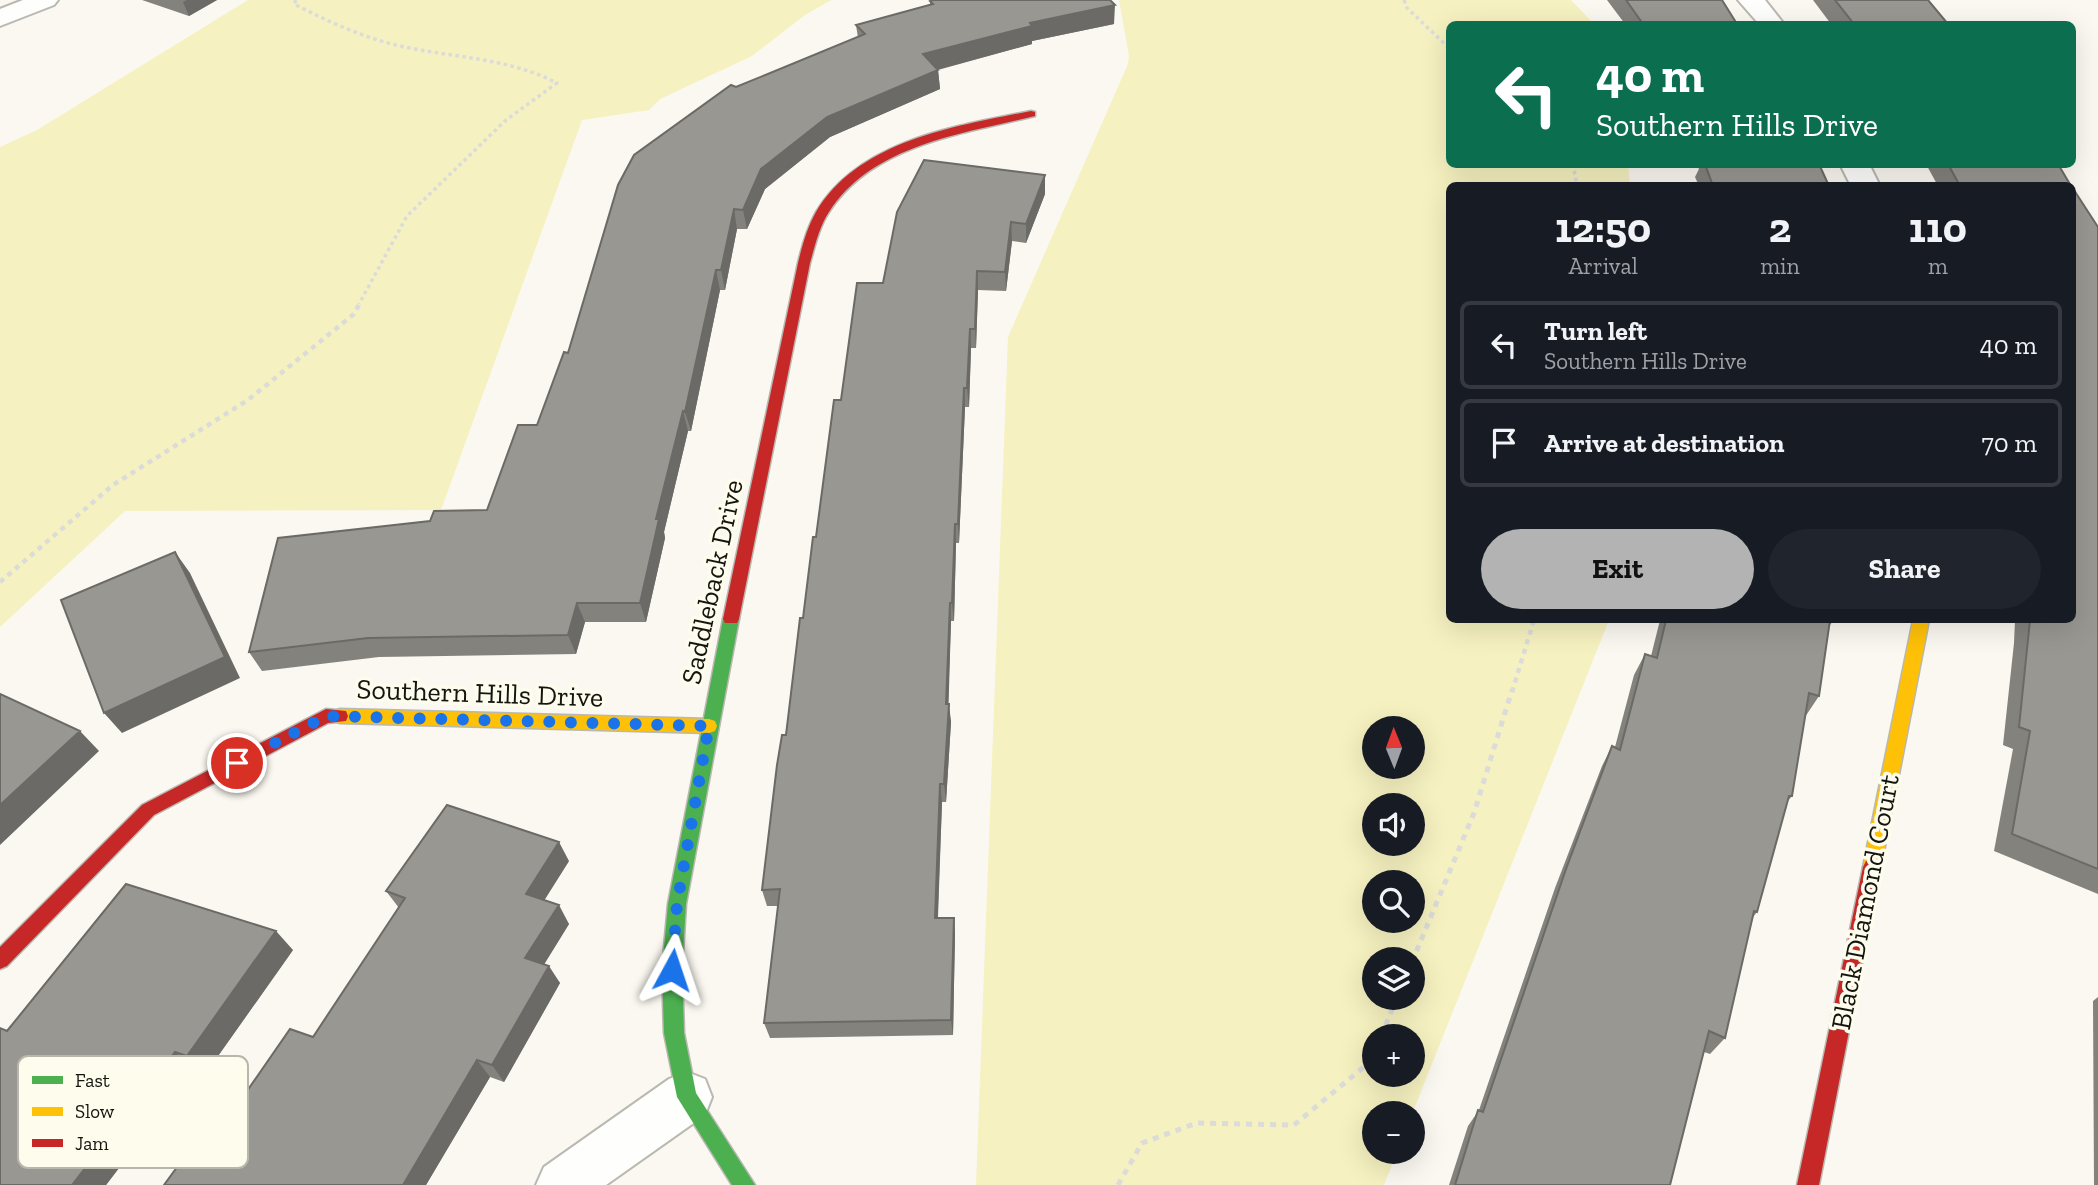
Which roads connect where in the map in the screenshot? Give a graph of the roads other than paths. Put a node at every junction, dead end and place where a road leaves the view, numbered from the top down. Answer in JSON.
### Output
{"nodes":[{"id":1,"x":45,"y":0,"type":"edge"},
{"id":2,"x":1751,"y":0,"type":"edge"},
{"id":3,"x":0,"y":18,"type":"edge"},
{"id":4,"x":1769,"y":21,"type":"edge"},
{"id":5,"x":1031,"y":114,"type":"dead end"},
{"id":6,"x":1920,"y":623,"type":"edge"},
{"id":7,"x":709,"y":726,"type":"junction"},
{"id":8,"x":0,"y":960,"type":"edge"},
{"id":9,"x":687,"y":1097,"type":"junction"},
{"id":10,"x":562,"y":1185,"type":"edge"},
{"id":11,"x":744,"y":1185,"type":"edge"},
{"id":12,"x":1808,"y":1185,"type":"edge"}],
"edges":[{"from":1,"to":3,"type":"street"},
{"from":2,"to":4,"type":"street"},
{"from":5,"to":7,"type":"street","name":"Saddleback Drive"},
{"from":6,"to":12,"type":"street","name":"Black Diamond Court"},
{"from":7,"to":8,"type":"street","name":"Southern Hills Drive"},
{"from":7,"to":9,"type":"street","name":"Saddleback Drive"},
{"from":9,"to":10,"type":"street"},
{"from":9,"to":11,"type":"street","name":"Saddleback Drive"}]}
